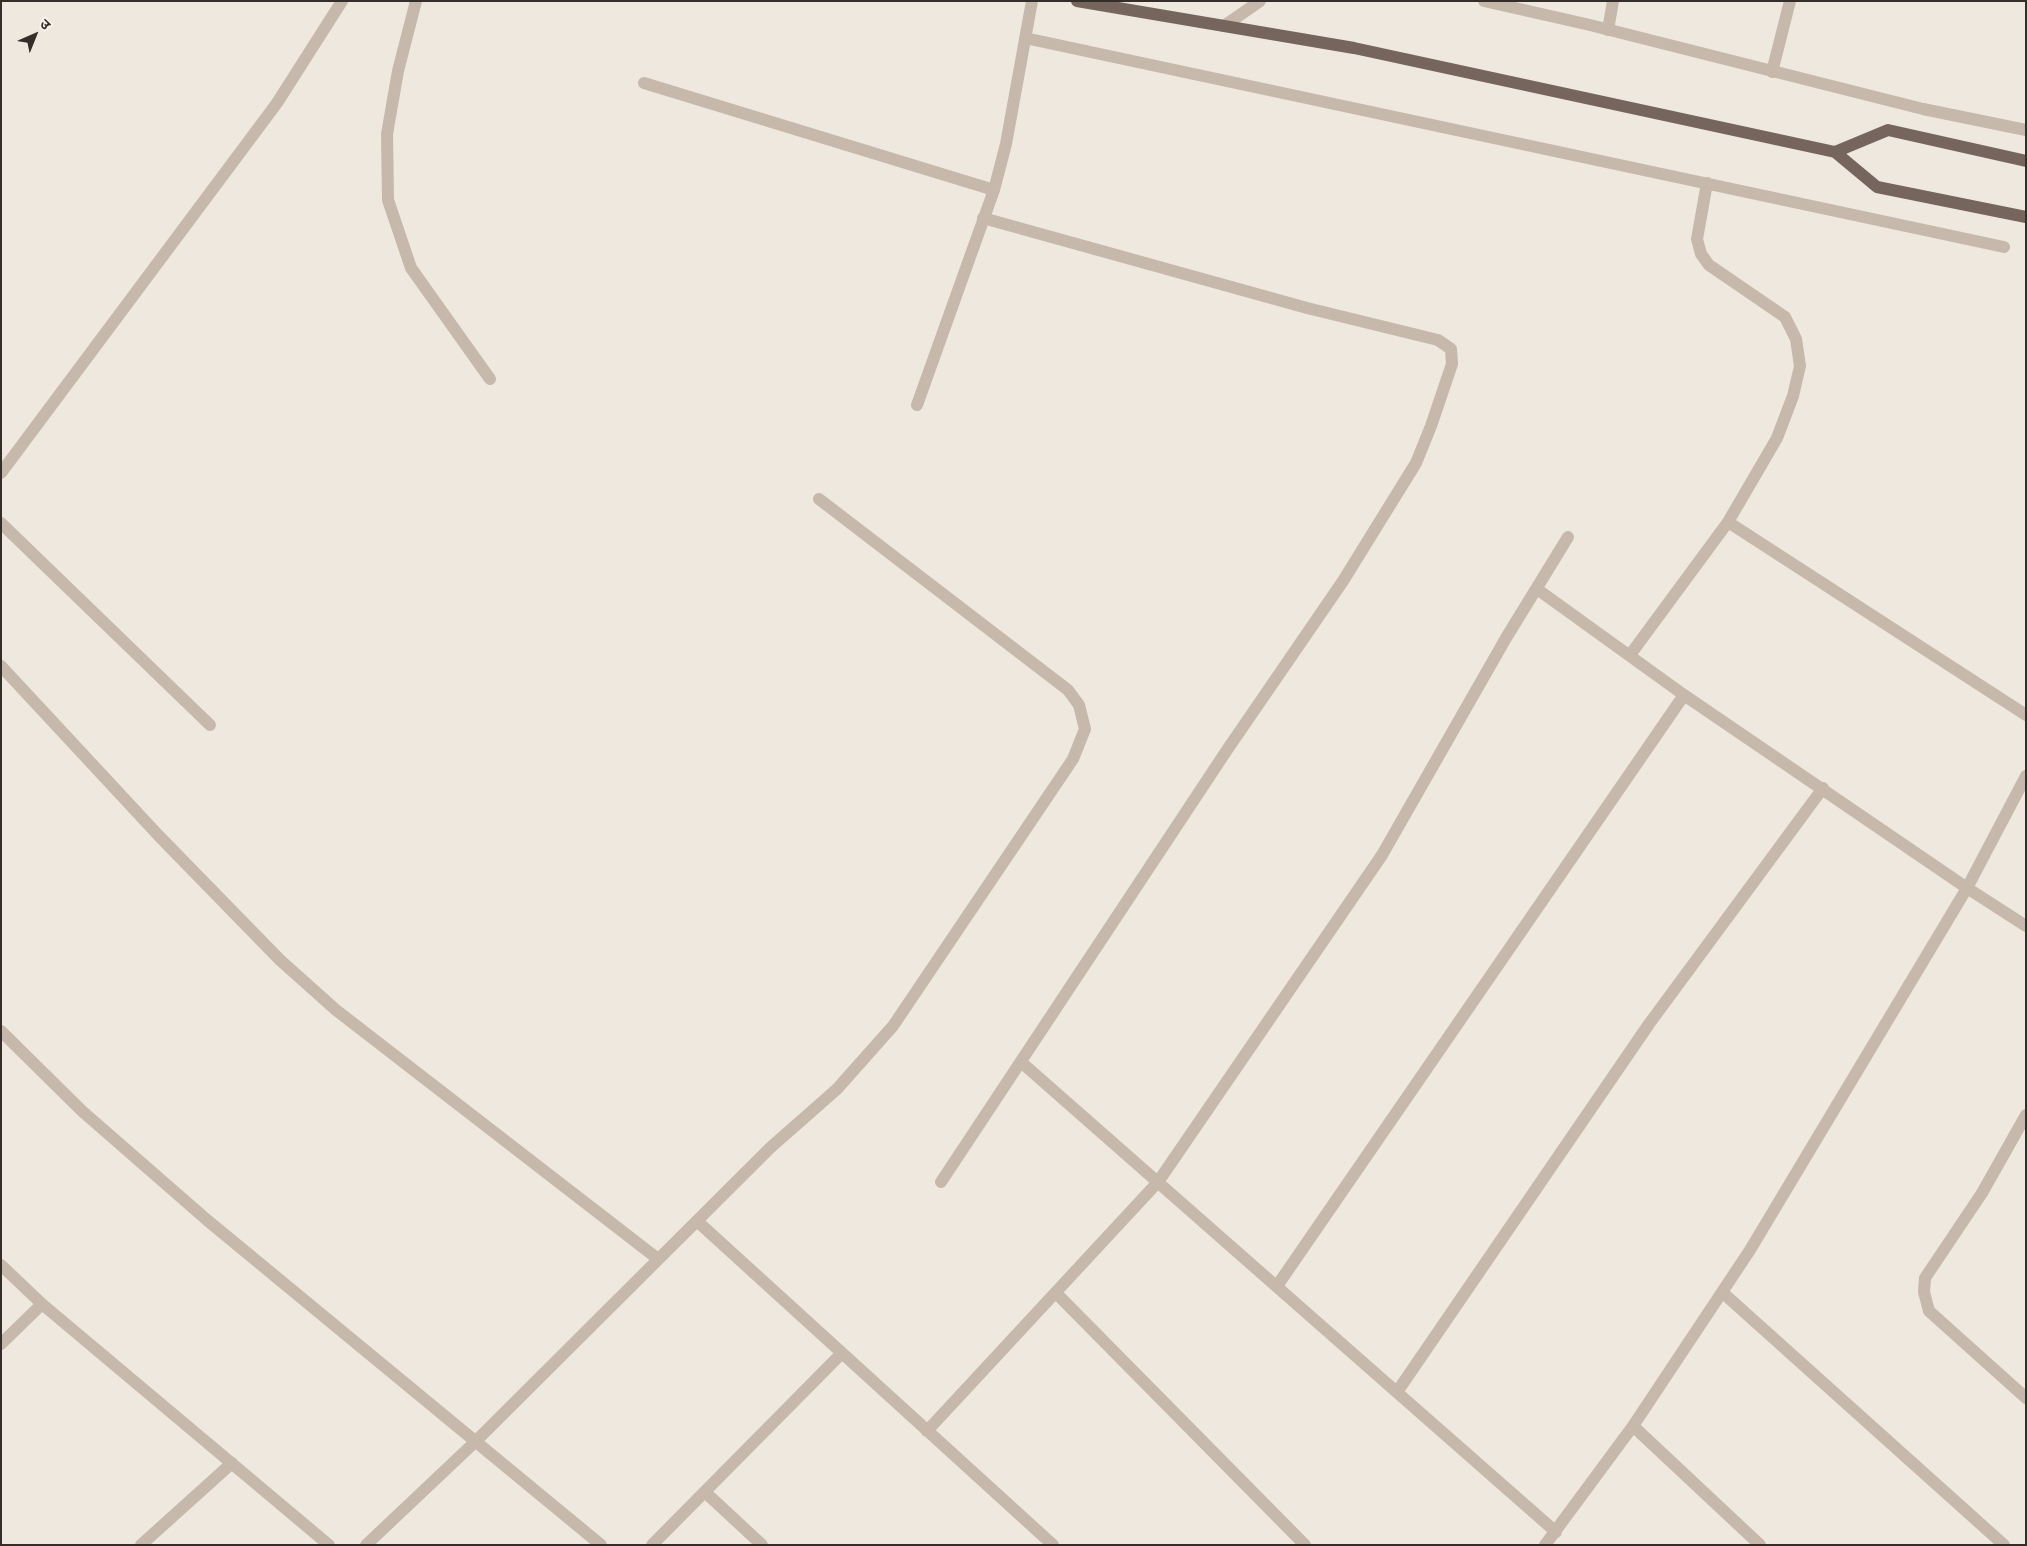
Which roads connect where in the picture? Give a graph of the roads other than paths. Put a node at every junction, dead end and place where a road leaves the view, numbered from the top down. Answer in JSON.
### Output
{"nodes":[{"id":1,"x":342,"y":1,"type":"edge"},
{"id":2,"x":416,"y":1,"type":"edge"},
{"id":3,"x":1032,"y":1,"type":"edge"},
{"id":4,"x":1077,"y":1,"type":"edge"},
{"id":5,"x":1260,"y":1,"type":"edge"},
{"id":6,"x":1484,"y":1,"type":"edge"},
{"id":7,"x":1613,"y":1,"type":"edge"},
{"id":8,"x":1790,"y":1,"type":"edge"},
{"id":9,"x":1224,"y":26,"type":"junction"},
{"id":10,"x":1608,"y":30,"type":"junction"},
{"id":11,"x":1025,"y":38,"type":"junction"},
{"id":12,"x":1772,"y":72,"type":"junction"},
{"id":13,"x":644,"y":83,"type":"dead end"},
{"id":14,"x":2026,"y":130,"type":"edge"},
{"id":15,"x":1835,"y":152,"type":"junction"},
{"id":16,"x":2026,"y":161,"type":"edge"},
{"id":17,"x":1707,"y":183,"type":"junction"},
{"id":18,"x":994,"y":190,"type":"junction"},
{"id":19,"x":2026,"y":217,"type":"edge"},
{"id":20,"x":983,"y":218,"type":"junction"},
{"id":21,"x":2004,"y":247,"type":"dead end"},
{"id":22,"x":490,"y":379,"type":"dead end"},
{"id":23,"x":917,"y":406,"type":"dead end"},
{"id":24,"x":1,"y":473,"type":"edge"},
{"id":25,"x":819,"y":499,"type":"dead end"},
{"id":26,"x":1728,"y":522,"type":"junction"},
{"id":27,"x":1,"y":524,"type":"edge"},
{"id":28,"x":1568,"y":537,"type":"dead end"},
{"id":29,"x":1537,"y":589,"type":"junction"},
{"id":30,"x":1630,"y":655,"type":"junction"},
{"id":31,"x":1,"y":666,"type":"edge"},
{"id":32,"x":1684,"y":695,"type":"junction"},
{"id":33,"x":2026,"y":715,"type":"edge"},
{"id":34,"x":210,"y":725,"type":"dead end"},
{"id":35,"x":2026,"y":776,"type":"edge"},
{"id":36,"x":1823,"y":788,"type":"junction"},
{"id":37,"x":1967,"y":888,"type":"junction"},
{"id":38,"x":2026,"y":926,"type":"edge"},
{"id":39,"x":1,"y":1031,"type":"edge"},
{"id":40,"x":1021,"y":1062,"type":"junction"},
{"id":41,"x":2026,"y":1115,"type":"edge"},
{"id":42,"x":941,"y":1182,"type":"dead end"},
{"id":43,"x":1158,"y":1182,"type":"junction"},
{"id":44,"x":697,"y":1221,"type":"junction"},
{"id":45,"x":658,"y":1259,"type":"junction"},
{"id":46,"x":1,"y":1265,"type":"edge"},
{"id":47,"x":1277,"y":1286,"type":"junction"},
{"id":48,"x":1722,"y":1292,"type":"junction"},
{"id":49,"x":1057,"y":1294,"type":"junction"},
{"id":50,"x":42,"y":1304,"type":"junction"},
{"id":51,"x":1,"y":1344,"type":"edge"},
{"id":52,"x":842,"y":1353,"type":"junction"},
{"id":53,"x":1396,"y":1392,"type":"junction"},
{"id":54,"x":2024,"y":1394,"type":"edge"},
{"id":55,"x":1632,"y":1426,"type":"junction"},
{"id":56,"x":928,"y":1431,"type":"junction"},
{"id":57,"x":475,"y":1442,"type":"junction"},
{"id":58,"x":232,"y":1463,"type":"junction"},
{"id":59,"x":705,"y":1492,"type":"junction"},
{"id":60,"x":1556,"y":1532,"type":"junction"},
{"id":61,"x":1997,"y":1543,"type":"edge"},
{"id":62,"x":142,"y":1545,"type":"edge"},
{"id":63,"x":328,"y":1545,"type":"edge"},
{"id":64,"x":366,"y":1545,"type":"edge"},
{"id":65,"x":602,"y":1545,"type":"edge"},
{"id":66,"x":652,"y":1545,"type":"edge"},
{"id":67,"x":762,"y":1545,"type":"edge"},
{"id":68,"x":1053,"y":1545,"type":"edge"},
{"id":69,"x":1305,"y":1545,"type":"edge"},
{"id":70,"x":1545,"y":1545,"type":"edge"},
{"id":71,"x":1760,"y":1545,"type":"edge"}],
"edges":[{"from":1,"to":24,"type":"street"},
{"from":2,"to":22,"type":"street"},
{"from":3,"to":11,"type":"street"},
{"from":4,"to":9,"type":"main road"},
{"from":5,"to":9,"type":"street"},
{"from":6,"to":10,"type":"street"},
{"from":7,"to":10,"type":"street"},
{"from":8,"to":12,"type":"street"},
{"from":9,"to":15,"type":"main road"},
{"from":10,"to":12,"type":"street"},
{"from":11,"to":17,"type":"street"},
{"from":11,"to":18,"type":"street"},
{"from":12,"to":14,"type":"street"},
{"from":13,"to":18,"type":"street"},
{"from":15,"to":16,"type":"main road"},
{"from":15,"to":19,"type":"main road"},
{"from":17,"to":21,"type":"street"},
{"from":17,"to":26,"type":"street"},
{"from":18,"to":20,"type":"street"},
{"from":20,"to":23,"type":"street"},
{"from":20,"to":40,"type":"street"},
{"from":25,"to":44,"type":"street"},
{"from":26,"to":30,"type":"street"},
{"from":26,"to":33,"type":"street"},
{"from":27,"to":34,"type":"street"},
{"from":28,"to":29,"type":"street"},
{"from":29,"to":30,"type":"street"},
{"from":29,"to":43,"type":"street"},
{"from":30,"to":32,"type":"street"},
{"from":31,"to":45,"type":"street"},
{"from":32,"to":36,"type":"street"},
{"from":32,"to":47,"type":"street"},
{"from":35,"to":37,"type":"street"},
{"from":36,"to":37,"type":"street"},
{"from":36,"to":53,"type":"street"},
{"from":37,"to":38,"type":"street"},
{"from":37,"to":48,"type":"street"},
{"from":39,"to":57,"type":"street"},
{"from":40,"to":42,"type":"street"},
{"from":40,"to":43,"type":"street"},
{"from":41,"to":54,"type":"street"},
{"from":43,"to":47,"type":"street"},
{"from":43,"to":49,"type":"street"},
{"from":44,"to":45,"type":"street"},
{"from":44,"to":52,"type":"street"},
{"from":45,"to":57,"type":"street"},
{"from":46,"to":50,"type":"street"},
{"from":47,"to":53,"type":"street"},
{"from":48,"to":55,"type":"street"},
{"from":48,"to":61,"type":"street"},
{"from":49,"to":56,"type":"street"},
{"from":49,"to":69,"type":"street"},
{"from":50,"to":51,"type":"street"},
{"from":50,"to":58,"type":"street"},
{"from":52,"to":56,"type":"street"},
{"from":52,"to":59,"type":"street"},
{"from":53,"to":60,"type":"street"},
{"from":55,"to":60,"type":"street"},
{"from":55,"to":71,"type":"street"},
{"from":56,"to":68,"type":"street"},
{"from":57,"to":64,"type":"street"},
{"from":57,"to":65,"type":"street"},
{"from":58,"to":62,"type":"street"},
{"from":58,"to":63,"type":"street"},
{"from":59,"to":66,"type":"street"},
{"from":59,"to":67,"type":"street"},
{"from":60,"to":70,"type":"street"}]}
